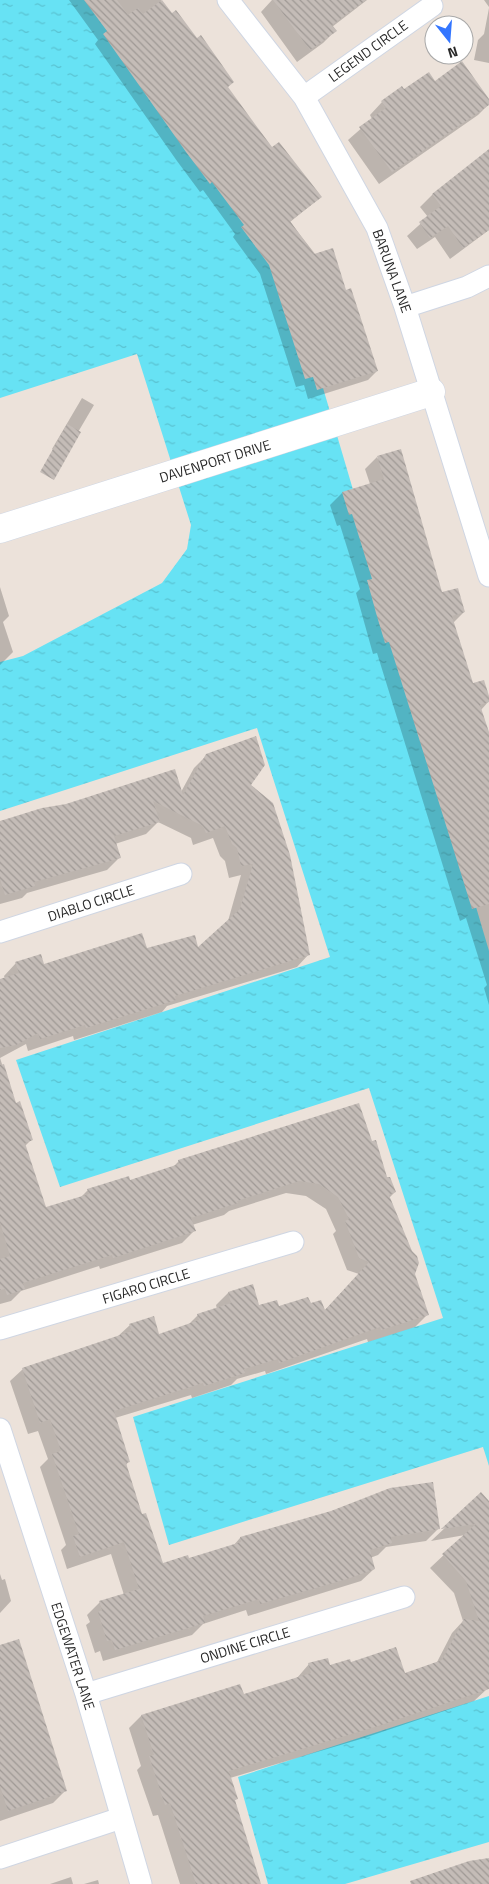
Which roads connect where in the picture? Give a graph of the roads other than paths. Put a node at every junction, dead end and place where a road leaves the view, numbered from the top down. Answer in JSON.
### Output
{"nodes":[{"id":1,"x":228,"y":0,"type":"edge"},
{"id":2,"x":432,"y":6,"type":"dead end"},
{"id":3,"x":304,"y":97,"type":"junction"},
{"id":4,"x":489,"y":276,"type":"edge"},
{"id":5,"x":405,"y":307,"type":"junction"},
{"id":6,"x":431,"y":392,"type":"junction"},
{"id":7,"x":0,"y":530,"type":"edge"},
{"id":8,"x":489,"y":576,"type":"edge"},
{"id":9,"x":181,"y":874,"type":"dead end"},
{"id":10,"x":0,"y":932,"type":"edge"},
{"id":11,"x":293,"y":1242,"type":"dead end"},
{"id":12,"x":0,"y":1330,"type":"edge"},
{"id":13,"x":0,"y":1429,"type":"edge"},
{"id":14,"x":404,"y":1597,"type":"dead end"},
{"id":15,"x":86,"y":1694,"type":"junction"},
{"id":16,"x":121,"y":1818,"type":"junction"},
{"id":17,"x":0,"y":1858,"type":"edge"},
{"id":18,"x":141,"y":1884,"type":"edge"}],
"edges":[{"from":1,"to":3,"type":"street","name":"BARUNA LANE"},
{"from":2,"to":3,"type":"street","name":"LEGEND CIRCLE"},
{"from":3,"to":5,"type":"street","name":"BARUNA LANE"},
{"from":4,"to":5,"type":"street"},
{"from":5,"to":6,"type":"street","name":"BARUNA LANE"},
{"from":6,"to":7,"type":"street","name":"DAVENPORT DRIVE"},
{"from":6,"to":8,"type":"street","name":"BARUNA LANE"},
{"from":9,"to":10,"type":"street","name":"DIABLO CIRCLE"},
{"from":11,"to":12,"type":"street","name":"FIGARO CIRCLE"},
{"from":13,"to":15,"type":"street","name":"EDGEWATER LANE"},
{"from":14,"to":15,"type":"street","name":"ONDINE CIRCLE"},
{"from":15,"to":16,"type":"street","name":"EDGEWATER LANE"},
{"from":16,"to":17,"type":"street"},
{"from":16,"to":18,"type":"street","name":"EDGEWATER LANE"}]}
